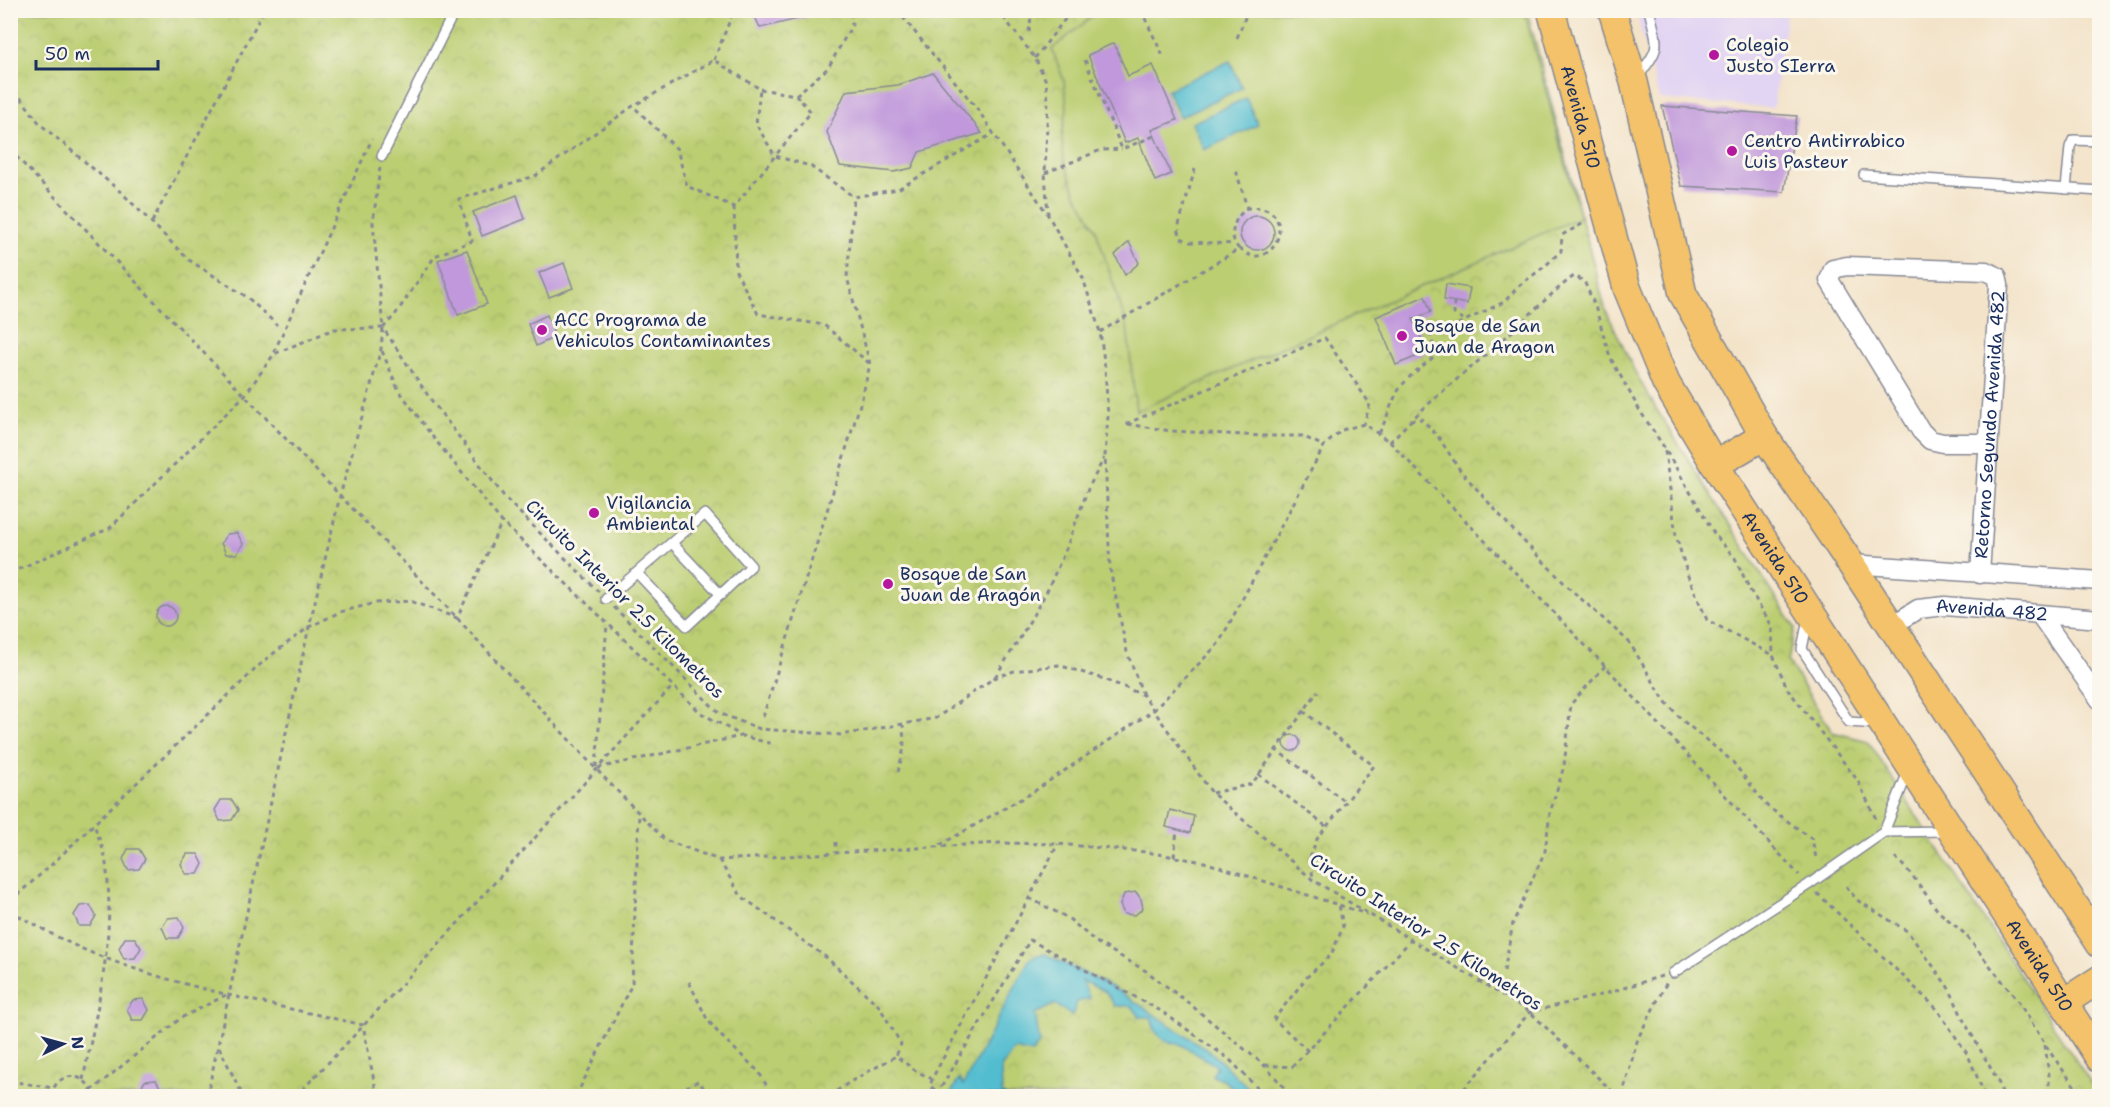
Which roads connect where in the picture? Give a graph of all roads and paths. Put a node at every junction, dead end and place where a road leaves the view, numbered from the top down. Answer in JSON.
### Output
{"nodes":[{"id":1,"x":264,"y":10,"type":"edge"},
{"id":2,"x":454,"y":10,"type":"edge"},
{"id":3,"x":734,"y":10,"type":"edge"},
{"id":4,"x":851,"y":10,"type":"edge"},
{"id":5,"x":897,"y":10,"type":"edge"},
{"id":6,"x":998,"y":10,"type":"edge"},
{"id":7,"x":1032,"y":10,"type":"edge"},
{"id":8,"x":1072,"y":10,"type":"edge"},
{"id":9,"x":1141,"y":10,"type":"edge"},
{"id":10,"x":1248,"y":10,"type":"edge"},
{"id":11,"x":1551,"y":10,"type":"edge"},
{"id":12,"x":1612,"y":10,"type":"edge"},
{"id":13,"x":1649,"y":10,"type":"edge"},
{"id":14,"x":1029,"y":32,"type":"dead end"},
{"id":15,"x":1237,"y":38,"type":"dead end"},
{"id":16,"x":1163,"y":56,"type":"dead end"},
{"id":17,"x":1035,"y":58,"type":"junction"},
{"id":18,"x":714,"y":60,"type":"junction"},
{"id":19,"x":1085,"y":60,"type":"dead end"},
{"id":20,"x":1634,"y":82,"type":"junction"},
{"id":21,"x":10,"y":83,"type":"edge"},
{"id":22,"x":760,"y":89,"type":"junction"},
{"id":23,"x":796,"y":95,"type":"junction"},
{"id":24,"x":633,"y":106,"type":"junction"},
{"id":25,"x":994,"y":133,"type":"junction"},
{"id":26,"x":1155,"y":136,"type":"dead end"},
{"id":27,"x":372,"y":139,"type":"dead end"},
{"id":28,"x":2100,"y":141,"type":"edge"},
{"id":29,"x":1122,"y":149,"type":"junction"},
{"id":30,"x":10,"y":150,"type":"edge"},
{"id":31,"x":382,"y":156,"type":"joint"},
{"id":32,"x":775,"y":156,"type":"junction"},
{"id":33,"x":1195,"y":169,"type":"dead end"},
{"id":34,"x":1236,"y":170,"type":"dead end"},
{"id":35,"x":1045,"y":172,"type":"junction"},
{"id":36,"x":1864,"y":175,"type":"dead end"},
{"id":37,"x":2066,"y":189,"type":"junction"},
{"id":38,"x":2100,"y":191,"type":"edge"},
{"id":39,"x":854,"y":197,"type":"junction"},
{"id":40,"x":734,"y":207,"type":"junction"},
{"id":41,"x":1247,"y":208,"type":"junction"},
{"id":42,"x":1048,"y":215,"type":"junction"},
{"id":43,"x":152,"y":222,"type":"junction"},
{"id":44,"x":1584,"y":224,"type":"dead end"},
{"id":45,"x":1234,"y":244,"type":"junction"},
{"id":46,"x":1239,"y":249,"type":"junction"},
{"id":47,"x":1454,"y":302,"type":"dead end"},
{"id":48,"x":1421,"y":316,"type":"dead end"},
{"id":49,"x":1465,"y":320,"type":"junction"},
{"id":50,"x":277,"y":325,"type":"dead end"},
{"id":51,"x":383,"y":328,"type":"junction"},
{"id":52,"x":1428,"y":328,"type":"junction"},
{"id":53,"x":1100,"y":332,"type":"junction"},
{"id":54,"x":381,"y":349,"type":"junction"},
{"id":55,"x":274,"y":354,"type":"junction"},
{"id":56,"x":870,"y":364,"type":"junction"},
{"id":57,"x":245,"y":395,"type":"junction"},
{"id":58,"x":1410,"y":420,"type":"junction"},
{"id":59,"x":1364,"y":424,"type":"junction"},
{"id":60,"x":1379,"y":433,"type":"junction"},
{"id":61,"x":1764,"y":436,"type":"junction"},
{"id":62,"x":1390,"y":442,"type":"junction"},
{"id":63,"x":1988,"y":443,"type":"junction"},
{"id":64,"x":1324,"y":446,"type":"junction"},
{"id":65,"x":1664,"y":447,"type":"junction"},
{"id":66,"x":1105,"y":456,"type":"junction"},
{"id":67,"x":1715,"y":465,"type":"junction"},
{"id":68,"x":340,"y":496,"type":"junction"},
{"id":69,"x":502,"y":522,"type":"junction"},
{"id":70,"x":672,"y":543,"type":"junction"},
{"id":71,"x":1851,"y":564,"type":"junction"},
{"id":72,"x":10,"y":573,"type":"edge"},
{"id":73,"x":637,"y":573,"type":"junction"},
{"id":74,"x":1980,"y":574,"type":"junction"},
{"id":75,"x":2100,"y":581,"type":"edge"},
{"id":76,"x":721,"y":595,"type":"junction"},
{"id":77,"x":606,"y":599,"type":"junction"},
{"id":78,"x":2040,"y":615,"type":"junction"},
{"id":79,"x":458,"y":618,"type":"junction"},
{"id":80,"x":2100,"y":619,"type":"edge"},
{"id":81,"x":607,"y":624,"type":"junction"},
{"id":82,"x":1891,"y":626,"type":"junction"},
{"id":83,"x":309,"y":627,"type":"junction"},
{"id":84,"x":1773,"y":655,"type":"junction"},
{"id":85,"x":1605,"y":666,"type":"junction"},
{"id":86,"x":994,"y":678,"type":"junction"},
{"id":87,"x":672,"y":687,"type":"junction"},
{"id":88,"x":1318,"y":691,"type":"dead end"},
{"id":89,"x":1143,"y":695,"type":"junction"},
{"id":90,"x":2100,"y":700,"type":"edge"},
{"id":91,"x":1154,"y":710,"type":"junction"},
{"id":92,"x":1303,"y":711,"type":"junction"},
{"id":93,"x":763,"y":717,"type":"dead end"},
{"id":94,"x":903,"y":725,"type":"junction"},
{"id":95,"x":742,"y":736,"type":"junction"},
{"id":96,"x":774,"y":744,"type":"dead end"},
{"id":97,"x":1275,"y":749,"type":"junction"},
{"id":98,"x":1910,"y":767,"type":"junction"},
{"id":99,"x":596,"y":769,"type":"junction"},
{"id":100,"x":898,"y":772,"type":"dead end"},
{"id":101,"x":1258,"y":774,"type":"junction"},
{"id":102,"x":1212,"y":793,"type":"junction"},
{"id":103,"x":1346,"y":802,"type":"junction"},
{"id":104,"x":639,"y":813,"type":"junction"},
{"id":105,"x":1876,"y":819,"type":"dead end"},
{"id":106,"x":94,"y":824,"type":"junction"},
{"id":107,"x":1326,"y":827,"type":"junction"},
{"id":108,"x":1177,"y":830,"type":"dead end"},
{"id":109,"x":1951,"y":831,"type":"junction"},
{"id":110,"x":1884,"y":832,"type":"junction"},
{"id":111,"x":836,"y":842,"type":"dead end"},
{"id":112,"x":1058,"y":844,"type":"junction"},
{"id":113,"x":939,"y":846,"type":"junction"},
{"id":114,"x":836,"y":853,"type":"junction"},
{"id":115,"x":1174,"y":857,"type":"junction"},
{"id":116,"x":1895,"y":857,"type":"dead end"},
{"id":117,"x":1816,"y":858,"type":"dead end"},
{"id":118,"x":719,"y":860,"type":"junction"},
{"id":119,"x":1313,"y":880,"type":"junction"},
{"id":120,"x":1808,"y":885,"type":"junction"},
{"id":121,"x":1846,"y":886,"type":"dead end"},
{"id":122,"x":1029,"y":898,"type":"junction"},
{"id":123,"x":10,"y":901,"type":"edge"},
{"id":124,"x":1339,"y":904,"type":"junction"},
{"id":125,"x":10,"y":910,"type":"edge"},
{"id":126,"x":1374,"y":916,"type":"junction"},
{"id":127,"x":1412,"y":939,"type":"junction"},
{"id":128,"x":2100,"y":944,"type":"edge"},
{"id":129,"x":104,"y":958,"type":"junction"},
{"id":130,"x":1504,"y":971,"type":"dead end"},
{"id":131,"x":1673,"y":973,"type":"junction"},
{"id":132,"x":2100,"y":979,"type":"edge"},
{"id":133,"x":689,"y":982,"type":"dead end"},
{"id":134,"x":230,"y":994,"type":"junction"},
{"id":135,"x":2063,"y":1003,"type":"junction"},
{"id":136,"x":1530,"y":1012,"type":"junction"},
{"id":137,"x":363,"y":1025,"type":"junction"},
{"id":138,"x":2044,"y":1043,"type":"junction"},
{"id":139,"x":218,"y":1046,"type":"junction"},
{"id":140,"x":1308,"y":1051,"type":"junction"},
{"id":141,"x":896,"y":1056,"type":"junction"},
{"id":142,"x":2100,"y":1059,"type":"edge"},
{"id":143,"x":1264,"y":1065,"type":"junction"},
{"id":144,"x":83,"y":1080,"type":"junction"},
{"id":145,"x":932,"y":1080,"type":"junction"},
{"id":146,"x":10,"y":1081,"type":"edge"},
{"id":147,"x":53,"y":1088,"type":"junction"},
{"id":148,"x":376,"y":1090,"type":"junction"},
{"id":149,"x":91,"y":1091,"type":"junction"},
{"id":150,"x":51,"y":1096,"type":"edge"},
{"id":151,"x":93,"y":1096,"type":"edge"},
{"id":152,"x":207,"y":1096,"type":"edge"},
{"id":153,"x":243,"y":1096,"type":"edge"},
{"id":154,"x":296,"y":1096,"type":"edge"},
{"id":155,"x":371,"y":1096,"type":"edge"},
{"id":156,"x":377,"y":1096,"type":"edge"},
{"id":157,"x":576,"y":1096,"type":"edge"},
{"id":158,"x":670,"y":1096,"type":"edge"},
{"id":159,"x":711,"y":1096,"type":"edge"},
{"id":160,"x":773,"y":1096,"type":"edge"},
{"id":161,"x":829,"y":1096,"type":"edge"},
{"id":162,"x":943,"y":1096,"type":"edge"},
{"id":163,"x":1265,"y":1096,"type":"edge"},
{"id":164,"x":1292,"y":1096,"type":"edge"},
{"id":165,"x":1458,"y":1096,"type":"edge"},
{"id":166,"x":1617,"y":1096,"type":"edge"},
{"id":167,"x":1622,"y":1096,"type":"edge"},
{"id":168,"x":1985,"y":1096,"type":"edge"},
{"id":169,"x":2003,"y":1096,"type":"edge"},
{"id":170,"x":2049,"y":1096,"type":"edge"},
{"id":171,"x":2082,"y":1096,"type":"edge"}],
"edges":[{"from":1,"to":43,"type":"path"},
{"from":2,"to":31,"type":"lane"},
{"from":3,"to":18,"type":"path"},
{"from":4,"to":23,"type":"path"},
{"from":5,"to":25,"type":"path"},
{"from":6,"to":17,"type":"path"},
{"from":7,"to":14,"type":"path"},
{"from":8,"to":17,"type":"path"},
{"from":9,"to":16,"type":"path"},
{"from":10,"to":15,"type":"path"},
{"from":11,"to":67,"type":"main road","name":"Avenida 510"},
{"from":12,"to":20,"type":"main road"},
{"from":13,"to":20,"type":"lane"},
{"from":17,"to":35,"type":"path"},
{"from":18,"to":22,"type":"path"},
{"from":18,"to":24,"type":"path"},
{"from":19,"to":29,"type":"path"},
{"from":20,"to":61,"type":"main road"},
{"from":21,"to":43,"type":"path"},
{"from":22,"to":23,"type":"path"},
{"from":22,"to":32,"type":"path"},
{"from":23,"to":32,"type":"path"},
{"from":24,"to":40,"type":"path"},
{"from":24,"to":51,"type":"path"},
{"from":25,"to":39,"type":"path"},
{"from":25,"to":42,"type":"path"},
{"from":26,"to":29,"type":"path"},
{"from":27,"to":55,"type":"path"},
{"from":28,"to":37,"type":"lane"},
{"from":29,"to":35,"type":"path"},
{"from":30,"to":57,"type":"path"},
{"from":31,"to":51,"type":"path"},
{"from":32,"to":39,"type":"path"},
{"from":32,"to":40,"type":"path"},
{"from":33,"to":45,"type":"path"},
{"from":34,"to":41,"type":"path"},
{"from":35,"to":42,"type":"path"},
{"from":36,"to":37,"type":"lane"},
{"from":37,"to":38,"type":"lane"},
{"from":39,"to":56,"type":"path"},
{"from":40,"to":56,"type":"path"},
{"from":41,"to":45,"type":"path"},
{"from":41,"to":46,"type":"path"},
{"from":42,"to":53,"type":"path"},
{"from":43,"to":50,"type":"path"},
{"from":44,"to":49,"type":"path"},
{"from":45,"to":46,"type":"path"},
{"from":46,"to":53,"type":"path"},
{"from":47,"to":49,"type":"path"},
{"from":48,"to":52,"type":"path"},
{"from":49,"to":52,"type":"path"},
{"from":51,"to":54,"type":"path"},
{"from":51,"to":55,"type":"path"},
{"from":51,"to":77,"type":"path","name":"Circuito Interior 2.5 Kilometros"},
{"from":52,"to":60,"type":"path"},
{"from":53,"to":66,"type":"path"},
{"from":54,"to":68,"type":"path"},
{"from":54,"to":69,"type":"path"},
{"from":55,"to":57,"type":"path"},
{"from":56,"to":93,"type":"path"},
{"from":57,"to":68,"type":"path"},
{"from":57,"to":72,"type":"path"},
{"from":58,"to":62,"type":"path"},
{"from":58,"to":65,"type":"path"},
{"from":58,"to":117,"type":"path"},
{"from":59,"to":60,"type":"path"},
{"from":59,"to":64,"type":"path"},
{"from":59,"to":64,"type":"path"},
{"from":60,"to":62,"type":"path"},
{"from":61,"to":67,"type":"main road"},
{"from":61,"to":71,"type":"main road"},
{"from":62,"to":85,"type":"path"},
{"from":63,"to":63,"type":"street","name":"Retorno Segundo Avenida 482"},
{"from":63,"to":74,"type":"street","name":"Retorno Segundo Avenida 482"},
{"from":64,"to":91,"type":"path"},
{"from":65,"to":84,"type":"path"},
{"from":65,"to":84,"type":"path"},
{"from":66,"to":86,"type":"path"},
{"from":66,"to":89,"type":"path"},
{"from":67,"to":98,"type":"main road","name":"Avenida 510"},
{"from":68,"to":79,"type":"path"},
{"from":68,"to":83,"type":"path"},
{"from":69,"to":79,"type":"path"},
{"from":69,"to":81,"type":"path"},
{"from":70,"to":73,"type":"lane"},
{"from":70,"to":76,"type":"lane"},
{"from":70,"to":76,"type":"lane"},
{"from":71,"to":74,"type":"street","name":"Avenida 482"},
{"from":71,"to":82,"type":"main road"},
{"from":73,"to":76,"type":"lane"},
{"from":73,"to":77,"type":"lane"},
{"from":74,"to":75,"type":"street","name":"Avenida 482"},
{"from":77,"to":94,"type":"path","name":"Circuito Interior 2.5 Kilometros"},
{"from":78,"to":80,"type":"street","name":"Avenida 482"},
{"from":78,"to":82,"type":"street","name":"Avenida 482"},
{"from":78,"to":90,"type":"street"},
{"from":79,"to":83,"type":"path"},
{"from":79,"to":99,"type":"path"},
{"from":81,"to":87,"type":"path"},
{"from":81,"to":99,"type":"path"},
{"from":82,"to":128,"type":"main road"},
{"from":83,"to":106,"type":"path"},
{"from":83,"to":134,"type":"path"},
{"from":84,"to":105,"type":"path"},
{"from":85,"to":120,"type":"path"},
{"from":85,"to":130,"type":"path"},
{"from":86,"to":89,"type":"path","name":"Circuito Interior 2.5 Kilometros"},
{"from":86,"to":94,"type":"path","name":"Circuito Interior 2.5 Kilometros"},
{"from":87,"to":95,"type":"path"},
{"from":87,"to":99,"type":"path"},
{"from":88,"to":92,"type":"path"},
{"from":89,"to":91,"type":"path","name":"Circuito Interior 2.5 Kilometros"},
{"from":91,"to":102,"type":"path","name":"Circuito Interior 2.5 Kilometros"},
{"from":91,"to":113,"type":"path"},
{"from":92,"to":97,"type":"path"},
{"from":92,"to":103,"type":"path"},
{"from":94,"to":100,"type":"path"},
{"from":95,"to":96,"type":"path"},
{"from":95,"to":99,"type":"path"},
{"from":97,"to":101,"type":"path"},
{"from":97,"to":103,"type":"path"},
{"from":98,"to":109,"type":"main road","name":"Avenida 510"},
{"from":98,"to":110,"type":"lane"},
{"from":99,"to":104,"type":"path"},
{"from":99,"to":137,"type":"path"},
{"from":101,"to":102,"type":"path"},
{"from":101,"to":107,"type":"path"},
{"from":102,"to":119,"type":"path","name":"Circuito Interior 2.5 Kilometros"},
{"from":103,"to":107,"type":"path"},
{"from":104,"to":118,"type":"path"},
{"from":104,"to":157,"type":"path"},
{"from":106,"to":123,"type":"path"},
{"from":106,"to":129,"type":"path"},
{"from":107,"to":119,"type":"path"},
{"from":108,"to":115,"type":"path"},
{"from":109,"to":110,"type":"lane"},
{"from":109,"to":135,"type":"main road","name":"Avenida 510"},
{"from":110,"to":120,"type":"lane"},
{"from":111,"to":114,"type":"path"},
{"from":112,"to":113,"type":"path"},
{"from":112,"to":115,"type":"path"},
{"from":112,"to":122,"type":"path"},
{"from":113,"to":114,"type":"path"},
{"from":114,"to":118,"type":"path"},
{"from":115,"to":124,"type":"path"},
{"from":116,"to":138,"type":"path"},
{"from":118,"to":141,"type":"path"},
{"from":119,"to":126,"type":"path","name":"Circuito Interior 2.5 Kilometros"},
{"from":120,"to":131,"type":"lane"},
{"from":120,"to":168,"type":"path"},
{"from":121,"to":169,"type":"path"},
{"from":122,"to":143,"type":"path"},
{"from":122,"to":145,"type":"path"},
{"from":124,"to":126,"type":"path"},
{"from":124,"to":140,"type":"path"},
{"from":125,"to":129,"type":"path"},
{"from":126,"to":127,"type":"path","name":"Circuito Interior 2.5 Kilometros"},
{"from":127,"to":136,"type":"path","name":"Circuito Interior 2.5 Kilometros"},
{"from":127,"to":140,"type":"path"},
{"from":129,"to":134,"type":"path"},
{"from":129,"to":144,"type":"path"},
{"from":131,"to":136,"type":"path"},
{"from":131,"to":167,"type":"path"},
{"from":132,"to":135,"type":"main road"},
{"from":133,"to":160,"type":"path"},
{"from":134,"to":137,"type":"path"},
{"from":134,"to":139,"type":"path"},
{"from":134,"to":149,"type":"path"},
{"from":135,"to":142,"type":"main road","name":"Avenida 510"},
{"from":136,"to":165,"type":"path"},
{"from":136,"to":166,"type":"path","name":"Circuito Interior 2.5 Kilometros"},
{"from":137,"to":148,"type":"path"},
{"from":137,"to":154,"type":"path"},
{"from":138,"to":170,"type":"path"},
{"from":138,"to":171,"type":"path"},
{"from":139,"to":152,"type":"path"},
{"from":139,"to":153,"type":"path"},
{"from":140,"to":143,"type":"path"},
{"from":141,"to":145,"type":"path"},
{"from":141,"to":161,"type":"path"},
{"from":143,"to":164,"type":"path"},
{"from":144,"to":147,"type":"path"},
{"from":144,"to":149,"type":"path"},
{"from":145,"to":162,"type":"path"},
{"from":146,"to":147,"type":"path"},
{"from":147,"to":150,"type":"path"},
{"from":148,"to":155,"type":"path"},
{"from":148,"to":156,"type":"path"},
{"from":149,"to":151,"type":"path"},
{"from":158,"to":159,"type":"path"},
{"from":162,"to":163,"type":"path"}]}
